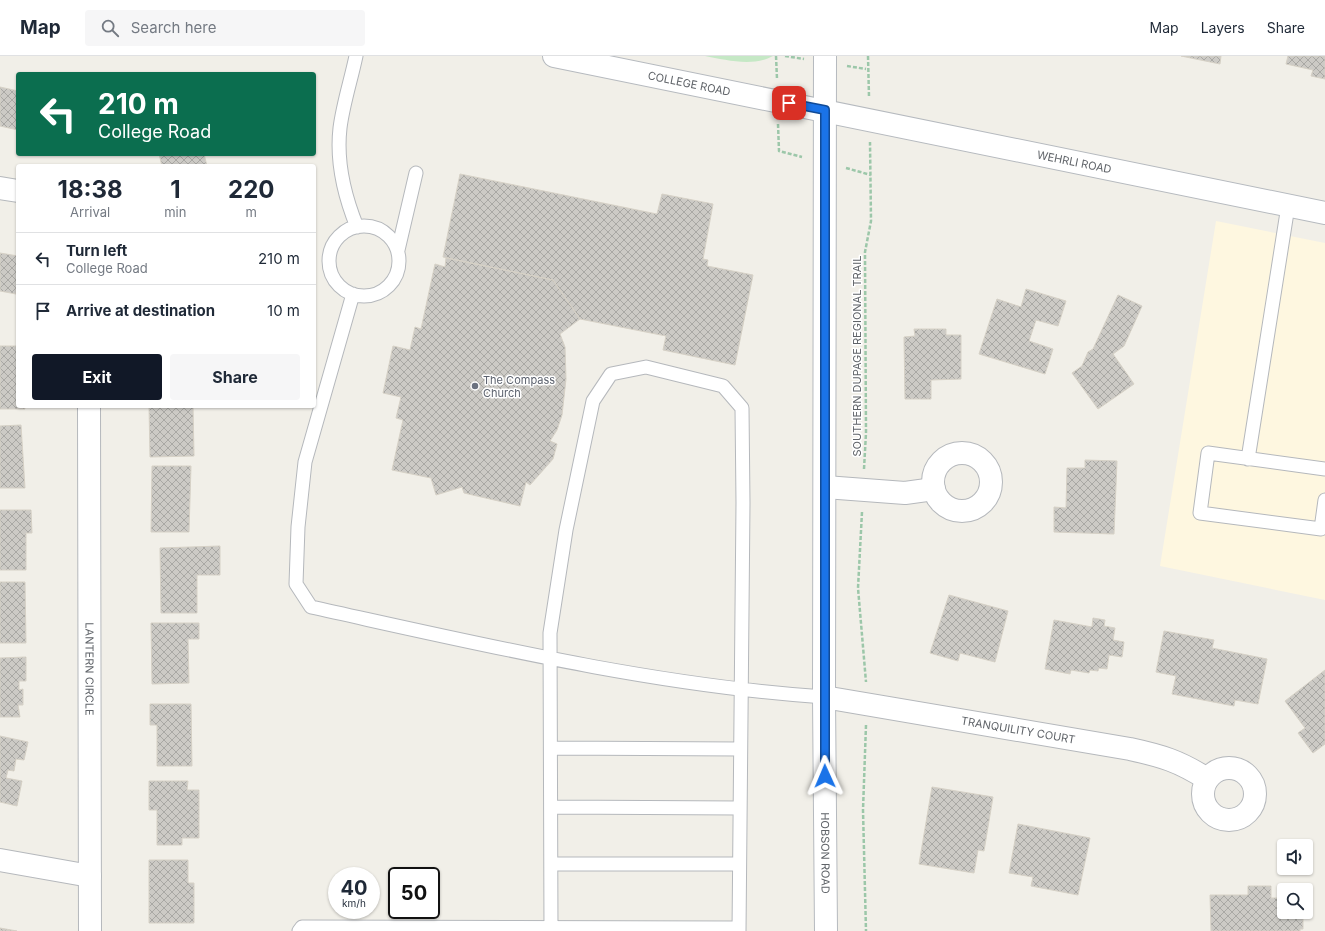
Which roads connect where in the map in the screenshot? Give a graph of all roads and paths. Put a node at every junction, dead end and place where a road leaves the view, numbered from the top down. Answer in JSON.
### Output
{"nodes":[{"id":1,"x":356,"y":56,"type":"edge"},
{"id":2,"x":554,"y":56,"type":"edge"},
{"id":3,"x":825,"y":56,"type":"edge"},
{"id":4,"x":868,"y":56,"type":"edge"},
{"id":5,"x":868,"y":73,"type":"dead end"},
{"id":6,"x":825,"y":110,"type":"junction"},
{"id":7,"x":416,"y":173,"type":"dead end"},
{"id":8,"x":871,"y":174,"type":"dead end"},
{"id":9,"x":0,"y":188,"type":"edge"},
{"id":10,"x":16,"y":191,"type":"edge"},
{"id":11,"x":1288,"y":206,"type":"junction"},
{"id":12,"x":1325,"y":214,"type":"edge"},
{"id":13,"x":357,"y":227,"type":"junction"},
{"id":14,"x":398,"y":250,"type":"junction"},
{"id":15,"x":352,"y":294,"type":"junction"},
{"id":16,"x":89,"y":408,"type":"edge"},
{"id":17,"x":1248,"y":459,"type":"junction"},
{"id":18,"x":864,"y":467,"type":"dead end"},
{"id":19,"x":1325,"y":469,"type":"edge"},
{"id":20,"x":825,"y":487,"type":"junction"},
{"id":21,"x":934,"y":489,"type":"dead end"},
{"id":22,"x":1325,"y":500,"type":"edge"},
{"id":23,"x":861,"y":518,"type":"dead end"},
{"id":24,"x":551,"y":660,"type":"junction"},
{"id":25,"x":867,"y":689,"type":"dead end"},
{"id":26,"x":740,"y":690,"type":"junction"},
{"id":27,"x":824,"y":697,"type":"junction"},
{"id":28,"x":866,"y":731,"type":"dead end"},
{"id":29,"x":551,"y":748,"type":"junction"},
{"id":30,"x":740,"y":749,"type":"junction"},
{"id":31,"x":1207,"y":779,"type":"dead end"},
{"id":32,"x":551,"y":807,"type":"junction"},
{"id":33,"x":740,"y":808,"type":"junction"},
{"id":34,"x":0,"y":860,"type":"edge"},
{"id":35,"x":551,"y":864,"type":"junction"},
{"id":36,"x":739,"y":864,"type":"junction"},
{"id":37,"x":90,"y":876,"type":"junction"},
{"id":38,"x":551,"y":929,"type":"edge"},
{"id":39,"x":739,"y":929,"type":"edge"},
{"id":40,"x":90,"y":931,"type":"edge"},
{"id":41,"x":299,"y":931,"type":"edge"},
{"id":42,"x":826,"y":931,"type":"edge"},
{"id":43,"x":866,"y":931,"type":"edge"}],
"edges":[{"from":1,"to":13,"type":"lane"},
{"from":2,"to":6,"type":"main road","name":"COLLEGE ROAD"},
{"from":3,"to":6,"type":"main road","name":"HOBSON ROAD"},
{"from":4,"to":5,"type":"path"},
{"from":6,"to":11,"type":"main road","name":"WEHRLI ROAD"},
{"from":6,"to":20,"type":"main road","name":"HOBSON ROAD"},
{"from":7,"to":14,"type":"lane"},
{"from":8,"to":18,"type":"path","name":"SOUTHERN DUPAGE REGIONAL TRAIL"},
{"from":9,"to":10,"type":"main road"},
{"from":11,"to":12,"type":"main road","name":"WEHRLI ROAD"},
{"from":11,"to":17,"type":"lane"},
{"from":13,"to":14,"type":"lane"},
{"from":13,"to":15,"type":"lane"},
{"from":14,"to":15,"type":"lane"},
{"from":15,"to":24,"type":"lane"},
{"from":16,"to":37,"type":"main road","name":"LANTERN CIRCLE"},
{"from":17,"to":19,"type":"lane"},
{"from":17,"to":22,"type":"lane"},
{"from":20,"to":21,"type":"main road"},
{"from":20,"to":27,"type":"main road","name":"HOBSON ROAD"},
{"from":23,"to":25,"type":"path"},
{"from":24,"to":26,"type":"lane"},
{"from":24,"to":26,"type":"lane"},
{"from":24,"to":29,"type":"lane"},
{"from":26,"to":27,"type":"lane"},
{"from":26,"to":30,"type":"lane"},
{"from":27,"to":31,"type":"main road","name":"TRANQUILITY COURT"},
{"from":27,"to":42,"type":"main road","name":"HOBSON ROAD"},
{"from":28,"to":43,"type":"path"},
{"from":29,"to":30,"type":"lane"},
{"from":29,"to":32,"type":"lane"},
{"from":30,"to":33,"type":"lane"},
{"from":32,"to":33,"type":"lane"},
{"from":32,"to":35,"type":"lane"},
{"from":33,"to":36,"type":"lane"},
{"from":34,"to":37,"type":"main road"},
{"from":35,"to":36,"type":"lane"},
{"from":35,"to":38,"type":"lane"},
{"from":36,"to":39,"type":"lane"},
{"from":37,"to":40,"type":"main road","name":"LANTERN CIRCLE"},
{"from":38,"to":39,"type":"lane"},
{"from":38,"to":41,"type":"lane"}]}
